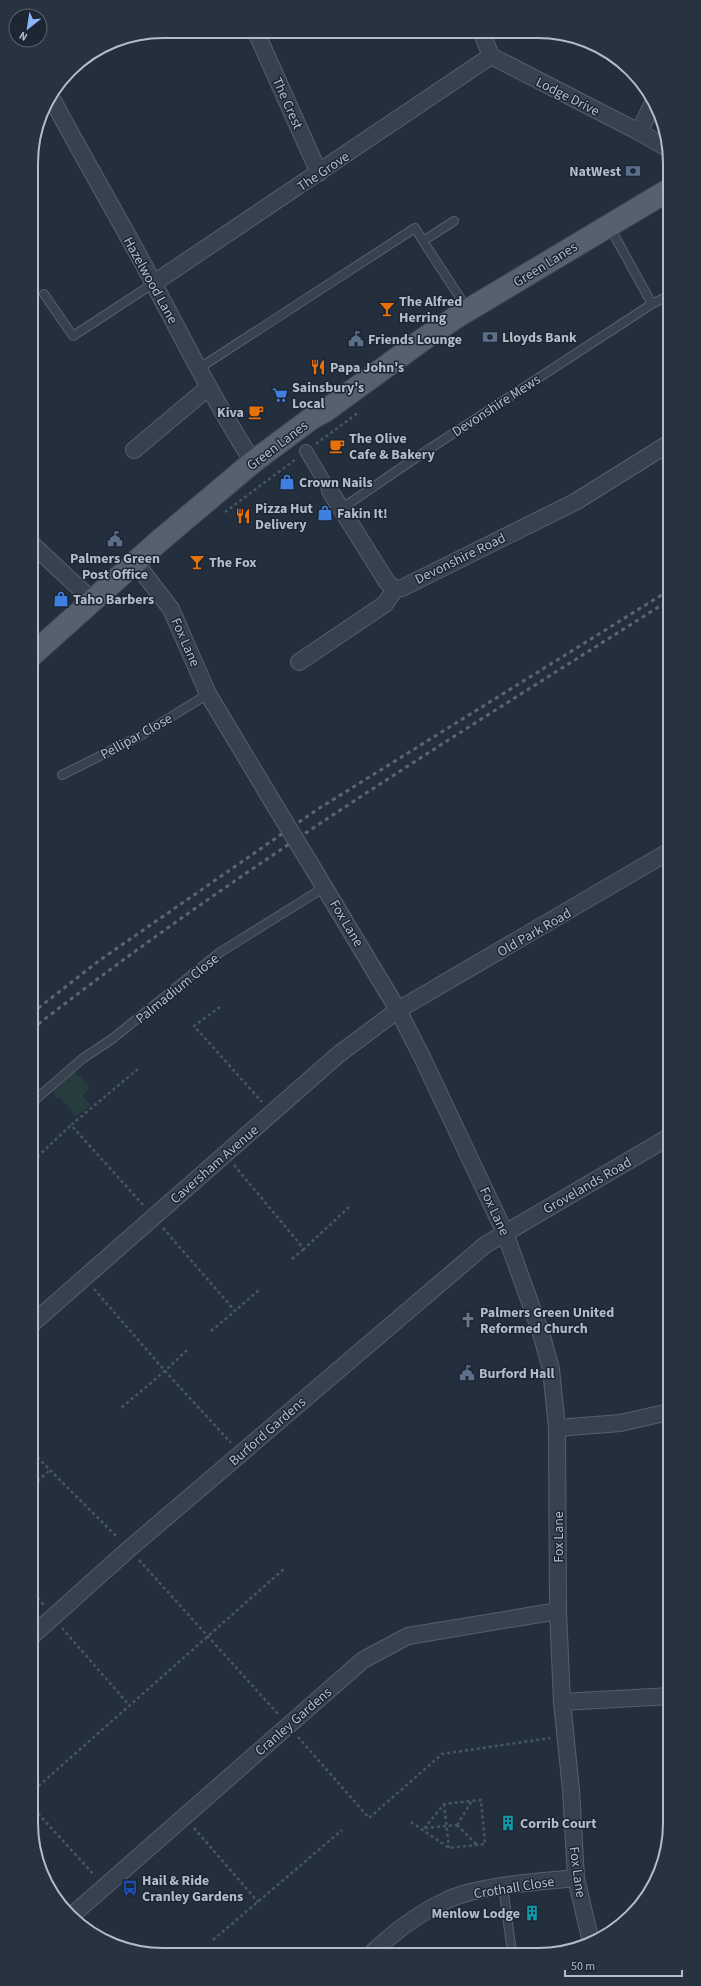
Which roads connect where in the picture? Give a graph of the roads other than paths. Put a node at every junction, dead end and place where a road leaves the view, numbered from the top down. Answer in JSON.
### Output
{"nodes":[{"id":1,"x":259,"y":38,"type":"edge"},
{"id":2,"x":484,"y":38,"type":"edge"},
{"id":3,"x":491,"y":56,"type":"junction"},
{"id":4,"x":54,"y":102,"type":"edge"},
{"id":5,"x":650,"y":109,"type":"edge"},
{"id":6,"x":639,"y":132,"type":"junction"},
{"id":7,"x":662,"y":145,"type":"edge"},
{"id":8,"x":320,"y":173,"type":"junction"},
{"id":9,"x":663,"y":194,"type":"edge"},
{"id":10,"x":454,"y":221,"type":"dead end"},
{"id":11,"x":608,"y":225,"type":"junction"},
{"id":12,"x":423,"y":241,"type":"junction"},
{"id":13,"x":154,"y":283,"type":"junction"},
{"id":14,"x":44,"y":294,"type":"dead end"},
{"id":15,"x":663,"y":298,"type":"edge"},
{"id":16,"x":652,"y":304,"type":"junction"},
{"id":17,"x":469,"y":310,"type":"junction"},
{"id":18,"x":198,"y":369,"type":"junction"},
{"id":19,"x":209,"y":387,"type":"junction"},
{"id":20,"x":663,"y":447,"type":"edge"},
{"id":21,"x":134,"y":450,"type":"dead end"},
{"id":22,"x":306,"y":451,"type":"road end"},
{"id":23,"x":253,"y":462,"type":"junction"},
{"id":24,"x":330,"y":491,"type":"joint"},
{"id":25,"x":341,"y":509,"type":"junction"},
{"id":26,"x":38,"y":550,"type":"edge"},
{"id":27,"x":136,"y":562,"type":"junction"},
{"id":28,"x":395,"y":589,"type":"junction"},
{"id":29,"x":93,"y":601,"type":"junction"},
{"id":30,"x":38,"y":650,"type":"edge"},
{"id":31,"x":300,"y":662,"type":"dead end"},
{"id":32,"x":208,"y":694,"type":"junction"},
{"id":33,"x":62,"y":775,"type":"dead end"},
{"id":34,"x":663,"y":855,"type":"edge"},
{"id":35,"x":325,"y":886,"type":"junction"},
{"id":36,"x":398,"y":1010,"type":"junction"},
{"id":37,"x":38,"y":1097,"type":"edge"},
{"id":38,"x":663,"y":1141,"type":"edge"},
{"id":39,"x":505,"y":1233,"type":"junction"},
{"id":40,"x":38,"y":1319,"type":"edge"},
{"id":41,"x":663,"y":1413,"type":"edge"},
{"id":42,"x":557,"y":1428,"type":"junction"},
{"id":43,"x":558,"y":1611,"type":"junction"},
{"id":44,"x":38,"y":1630,"type":"edge"},
{"id":45,"x":663,"y":1696,"type":"edge"},
{"id":46,"x":562,"y":1702,"type":"junction"},
{"id":47,"x":576,"y":1878,"type":"junction"},
{"id":48,"x":503,"y":1887,"type":"junction"},
{"id":49,"x":76,"y":1912,"type":"edge"},
{"id":50,"x":590,"y":1936,"type":"edge"},
{"id":51,"x":378,"y":1948,"type":"edge"},
{"id":52,"x":511,"y":1948,"type":"edge"}],
"edges":[{"from":1,"to":8,"type":"street","name":"The Crest"},
{"from":2,"to":3,"type":"street"},
{"from":3,"to":6,"type":"street","name":"Lodge Drive"},
{"from":3,"to":8,"type":"street","name":"The Grove"},
{"from":4,"to":13,"type":"street","name":"Hazelwood Lane"},
{"from":5,"to":6,"type":"street"},
{"from":6,"to":7,"type":"street","name":"Lodge Drive"},
{"from":8,"to":13,"type":"street","name":"The Grove"},
{"from":9,"to":11,"type":"main road","name":"Green Lanes"},
{"from":10,"to":12,"type":"lane"},
{"from":11,"to":16,"type":"lane"},
{"from":11,"to":17,"type":"main road","name":"Green Lanes"},
{"from":12,"to":17,"type":"lane"},
{"from":12,"to":18,"type":"lane"},
{"from":13,"to":14,"type":"lane"},
{"from":13,"to":18,"type":"street","name":"Hazelwood Lane"},
{"from":15,"to":16,"type":"lane","name":"Devonshire Mews"},
{"from":16,"to":25,"type":"lane","name":"Devonshire Mews"},
{"from":17,"to":23,"type":"main road","name":"Green Lanes"},
{"from":18,"to":19,"type":"street","name":"Hazelwood Lane"},
{"from":19,"to":21,"type":"street"},
{"from":19,"to":23,"type":"street","name":"Hazelwood Lane"},
{"from":20,"to":28,"type":"street","name":"Devonshire Road"},
{"from":22,"to":24,"type":"street"},
{"from":23,"to":27,"type":"main road","name":"Green Lanes"},
{"from":24,"to":25,"type":"street"},
{"from":25,"to":28,"type":"street"},
{"from":26,"to":29,"type":"street"},
{"from":27,"to":29,"type":"main road","name":"Green Lanes"},
{"from":27,"to":32,"type":"street","name":"Fox Lane"},
{"from":28,"to":31,"type":"street"},
{"from":29,"to":30,"type":"main road","name":"Green Lanes"},
{"from":32,"to":33,"type":"lane","name":"Pellipar Close"},
{"from":32,"to":35,"type":"street","name":"Fox Lane","bridge":true},
{"from":34,"to":36,"type":"street","name":"Old Park Road"},
{"from":35,"to":36,"type":"street","name":"Fox Lane"},
{"from":35,"to":37,"type":"lane","name":"Palmadium Close"},
{"from":36,"to":39,"type":"street","name":"Fox Lane"},
{"from":36,"to":40,"type":"street","name":"Caversham Avenue"},
{"from":38,"to":39,"type":"street","name":"Grovelands Road"},
{"from":39,"to":42,"type":"street","name":"Fox Lane"},
{"from":39,"to":44,"type":"street","name":"Burford Gardens"},
{"from":41,"to":42,"type":"street"},
{"from":42,"to":43,"type":"street","name":"Fox Lane"},
{"from":43,"to":46,"type":"street","name":"Fox Lane"},
{"from":43,"to":49,"type":"street","name":"Cranley Gardens"},
{"from":45,"to":46,"type":"street"},
{"from":46,"to":47,"type":"street","name":"Fox Lane"},
{"from":47,"to":48,"type":"street","name":"Crothall Close"},
{"from":47,"to":50,"type":"street","name":"Fox Lane"},
{"from":48,"to":51,"type":"street","name":"Crothall Close"},
{"from":48,"to":52,"type":"lane"}]}
